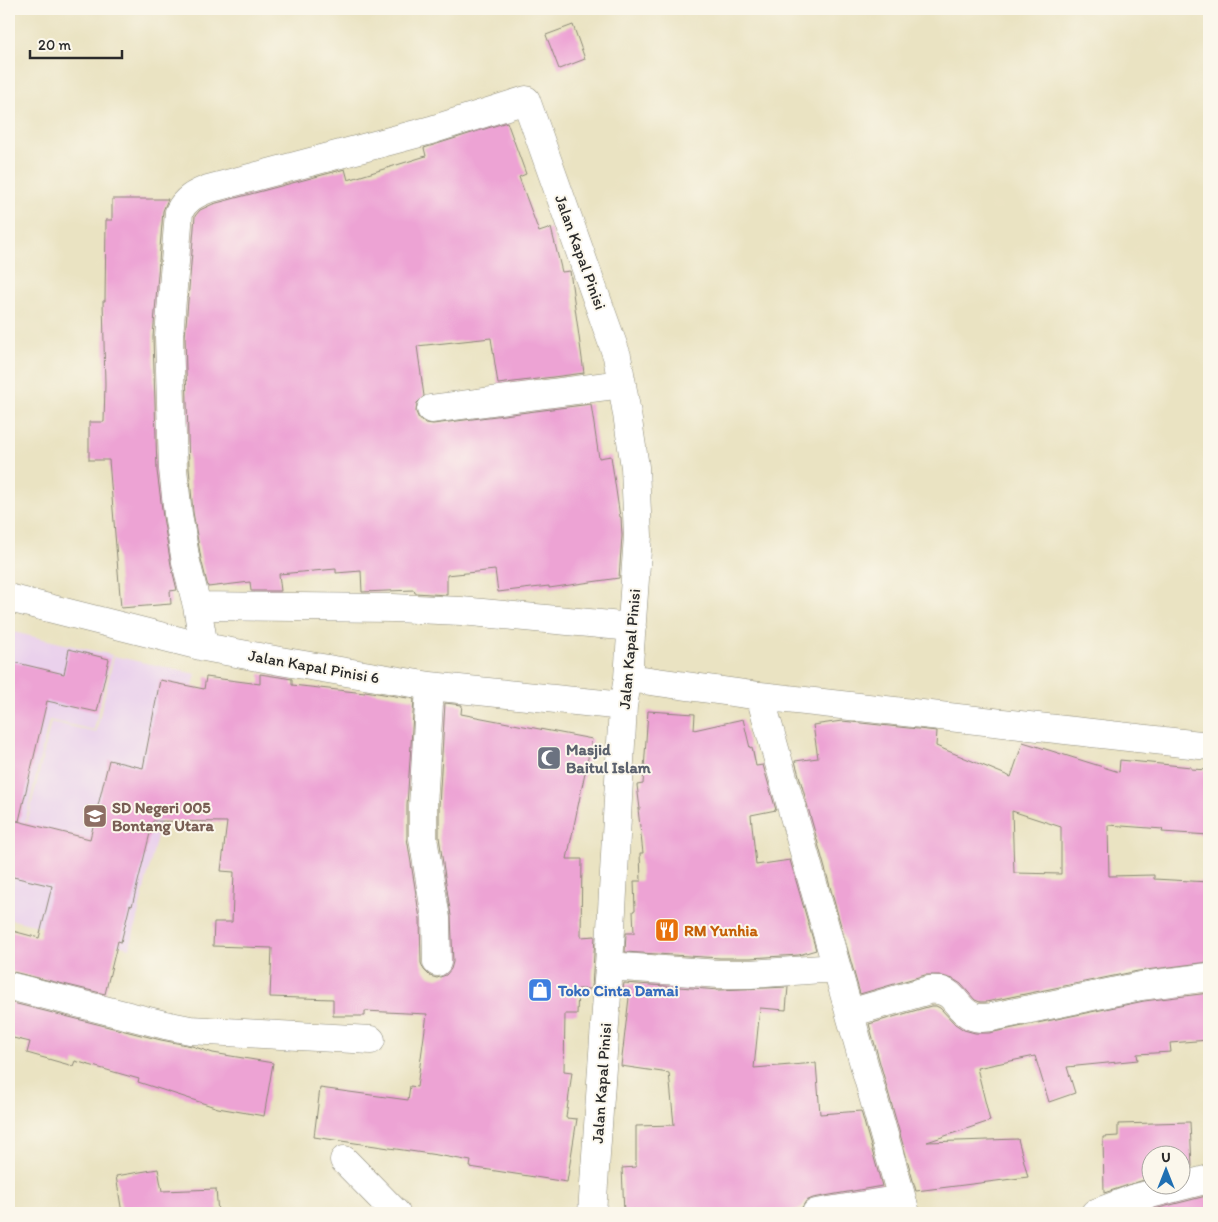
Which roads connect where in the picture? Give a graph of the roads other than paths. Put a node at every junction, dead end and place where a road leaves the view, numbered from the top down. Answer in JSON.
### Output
{"nodes":[{"id":1,"x":622,"y":384,"type":"junction"},
{"id":2,"x":431,"y":409,"type":"dead end"},
{"id":3,"x":9,"y":598,"type":"edge"},
{"id":4,"x":197,"y":606,"type":"junction"},
{"id":5,"x":632,"y":627,"type":"junction"},
{"id":6,"x":204,"y":647,"type":"junction"},
{"id":7,"x":628,"y":678,"type":"junction"},
{"id":8,"x":430,"y":686,"type":"junction"},
{"id":9,"x":760,"y":696,"type":"junction"},
{"id":10,"x":623,"y":706,"type":"junction"},
{"id":11,"x":1209,"y":746,"type":"edge"},
{"id":12,"x":437,"y":962,"type":"dead end"},
{"id":13,"x":610,"y":966,"type":"junction"},
{"id":14,"x":836,"y":968,"type":"junction"},
{"id":15,"x":1209,"y":976,"type":"edge"},
{"id":16,"x":9,"y":986,"type":"edge"},
{"id":17,"x":850,"y":1013,"type":"junction"},
{"id":18,"x":371,"y":1040,"type":"dead end"},
{"id":19,"x":344,"y":1160,"type":"dead end"},
{"id":20,"x":1209,"y":1179,"type":"edge"},
{"id":21,"x":904,"y":1206,"type":"edge"},
{"id":22,"x":396,"y":1213,"type":"edge"},
{"id":23,"x":592,"y":1213,"type":"edge"},
{"id":24,"x":816,"y":1213,"type":"edge"},
{"id":25,"x":1095,"y":1213,"type":"edge"}],
"edges":[{"from":1,"to":2,"type":"street"},
{"from":1,"to":4,"type":"street","name":"Jalan Kapal Pinisi"},
{"from":1,"to":5,"type":"street","name":"Jalan Kapal Pinisi"},
{"from":3,"to":6,"type":"street","name":"Jalan Kapal Pinisi 6"},
{"from":4,"to":5,"type":"street"},
{"from":4,"to":6,"type":"street"},
{"from":5,"to":7,"type":"street","name":"Jalan Kapal Pinisi"},
{"from":6,"to":8,"type":"street","name":"Jalan Kapal Pinisi 6"},
{"from":7,"to":9,"type":"street"},
{"from":7,"to":10,"type":"street","name":"Jalan Kapal Pinisi"},
{"from":8,"to":10,"type":"street","name":"Jalan Kapal Pinisi 6"},
{"from":8,"to":12,"type":"street"},
{"from":9,"to":11,"type":"street"},
{"from":9,"to":14,"type":"street"},
{"from":10,"to":13,"type":"street","name":"Jalan Kapal Pinisi"},
{"from":13,"to":14,"type":"street"},
{"from":13,"to":23,"type":"street","name":"Jalan Kapal Pinisi"},
{"from":14,"to":17,"type":"street"},
{"from":15,"to":17,"type":"street"},
{"from":16,"to":18,"type":"street"},
{"from":17,"to":21,"type":"street"},
{"from":19,"to":22,"type":"street"},
{"from":20,"to":25,"type":"street"},
{"from":21,"to":24,"type":"street"}]}
